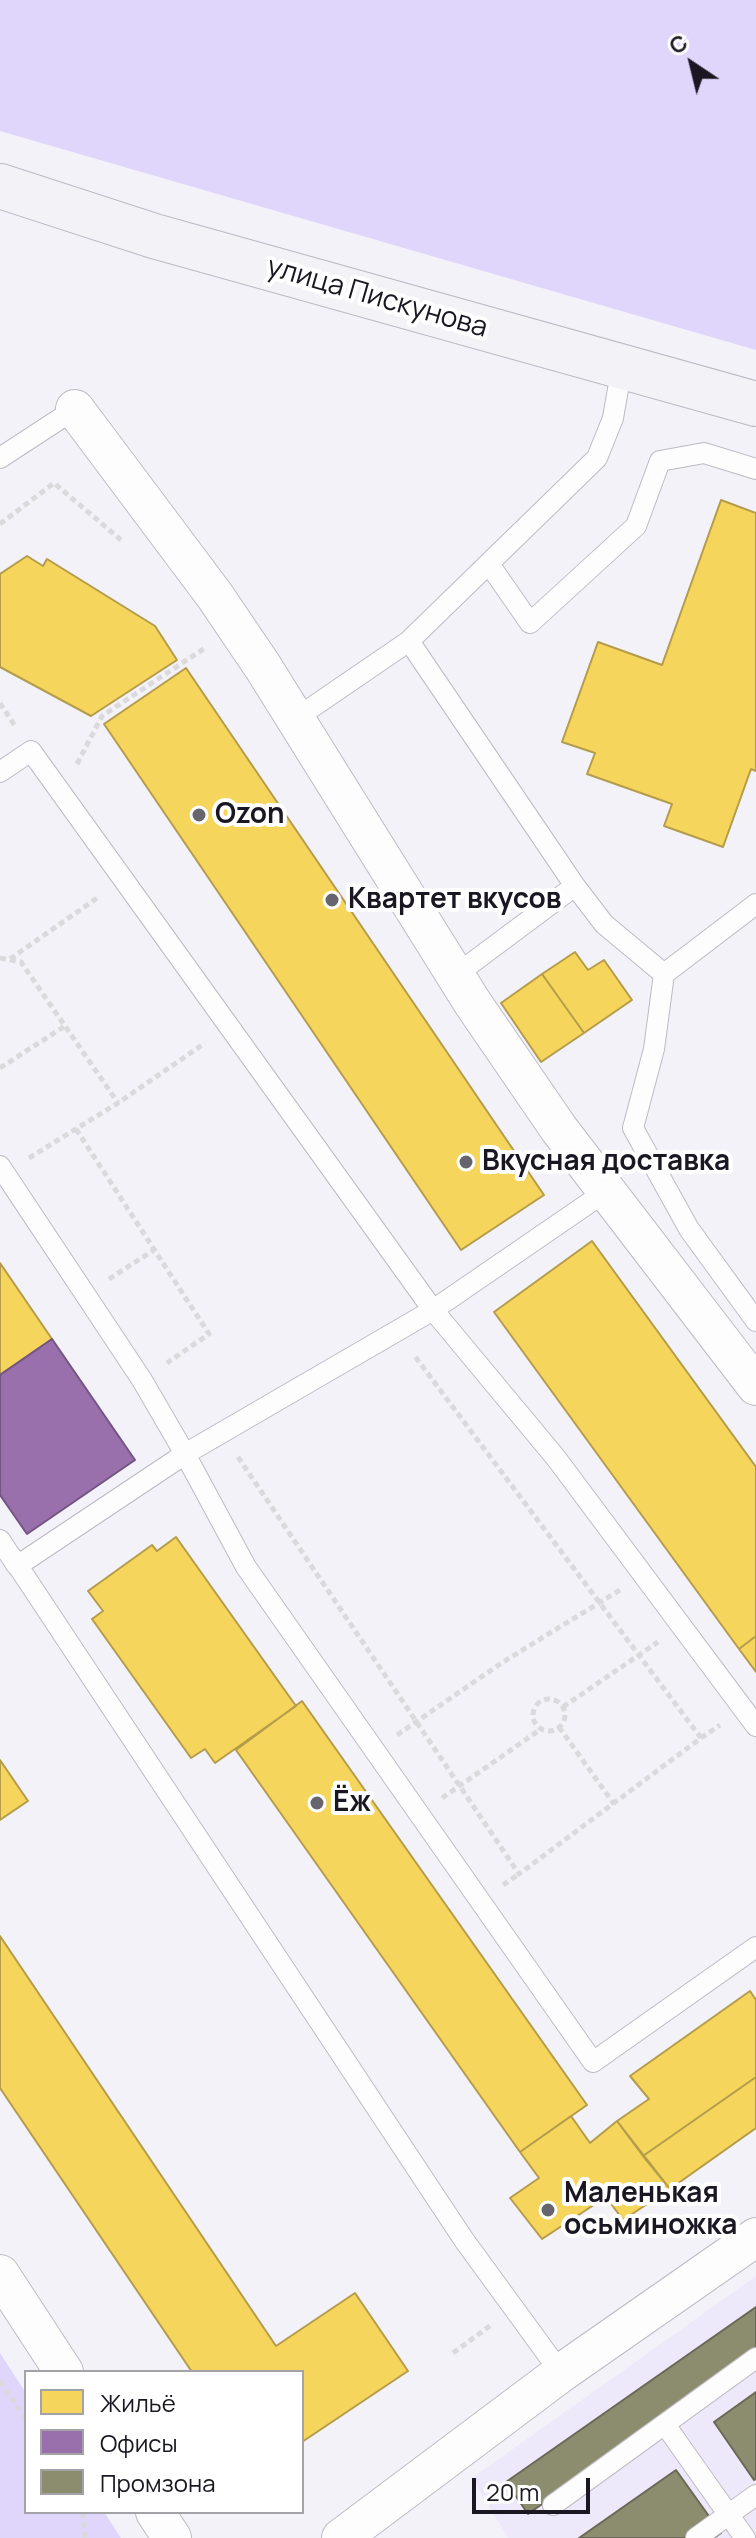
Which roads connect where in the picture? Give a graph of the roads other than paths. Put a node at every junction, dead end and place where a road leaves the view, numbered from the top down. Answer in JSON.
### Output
{"nodes":[{"id":1,"x":0,"y":186,"type":"edge"},
{"id":2,"x":622,"y":366,"type":"junction"},
{"id":3,"x":756,"y":404,"type":"edge"},
{"id":4,"x":75,"y":409,"type":"joint"},
{"id":5,"x":0,"y":458,"type":"edge"},
{"id":6,"x":756,"y":469,"type":"edge"},
{"id":7,"x":489,"y":564,"type":"junction"},
{"id":8,"x":409,"y":641,"type":"junction"},
{"id":9,"x":295,"y":719,"type":"junction"},
{"id":10,"x":0,"y":772,"type":"edge"},
{"id":11,"x":575,"y":886,"type":"junction"},
{"id":12,"x":756,"y":904,"type":"edge"},
{"id":13,"x":457,"y":974,"type":"junction"},
{"id":14,"x":664,"y":974,"type":"junction"},
{"id":15,"x":2,"y":1170,"type":"edge"},
{"id":16,"x":605,"y":1192,"type":"junction"},
{"id":17,"x":433,"y":1310,"type":"junction"},
{"id":18,"x":756,"y":1321,"type":"edge"},
{"id":19,"x":756,"y":1386,"type":"edge"},
{"id":20,"x":185,"y":1454,"type":"junction"},
{"id":21,"x":3,"y":1545,"type":"edge"},
{"id":22,"x":756,"y":1726,"type":"edge"},
{"id":23,"x":756,"y":1947,"type":"edge"},
{"id":24,"x":756,"y":2237,"type":"edge"},
{"id":25,"x":0,"y":2274,"type":"edge"},
{"id":26,"x":756,"y":2358,"type":"edge"},
{"id":27,"x":63,"y":2370,"type":"edge"},
{"id":28,"x":561,"y":2373,"type":"junction"},
{"id":29,"x":666,"y":2426,"type":"junction"},
{"id":30,"x":756,"y":2495,"type":"edge"},
{"id":31,"x":553,"y":2505,"type":"dead end"},
{"id":32,"x":156,"y":2514,"type":"edge"},
{"id":33,"x":729,"y":2515,"type":"junction"},
{"id":34,"x":172,"y":2538,"type":"edge"},
{"id":35,"x":341,"y":2538,"type":"edge"},
{"id":36,"x":696,"y":2538,"type":"edge"},
{"id":37,"x":745,"y":2538,"type":"edge"}],
"edges":[{"from":1,"to":2,"type":"street","name":"улица Пискунова"},
{"from":2,"to":3,"type":"street","name":"улица Пискунова"},
{"from":2,"to":7,"type":"lane"},
{"from":4,"to":5,"type":"lane"},
{"from":4,"to":9,"type":"street"},
{"from":6,"to":7,"type":"lane"},
{"from":7,"to":8,"type":"lane"},
{"from":8,"to":9,"type":"lane"},
{"from":8,"to":11,"type":"lane"},
{"from":9,"to":13,"type":"street"},
{"from":10,"to":17,"type":"lane"},
{"from":11,"to":13,"type":"lane"},
{"from":11,"to":14,"type":"lane"},
{"from":12,"to":14,"type":"lane"},
{"from":13,"to":16,"type":"street"},
{"from":14,"to":18,"type":"lane"},
{"from":15,"to":20,"type":"lane"},
{"from":16,"to":17,"type":"lane"},
{"from":16,"to":19,"type":"street"},
{"from":17,"to":20,"type":"lane"},
{"from":17,"to":22,"type":"lane"},
{"from":20,"to":21,"type":"lane"},
{"from":20,"to":23,"type":"lane"},
{"from":21,"to":28,"type":"lane"},
{"from":24,"to":28,"type":"street"},
{"from":25,"to":27,"type":"street"},
{"from":26,"to":29,"type":"lane"},
{"from":28,"to":35,"type":"street"},
{"from":29,"to":31,"type":"lane"},
{"from":29,"to":33,"type":"lane"},
{"from":30,"to":33,"type":"lane"},
{"from":32,"to":34,"type":"street"},
{"from":33,"to":36,"type":"lane"},
{"from":33,"to":37,"type":"lane"}]}
